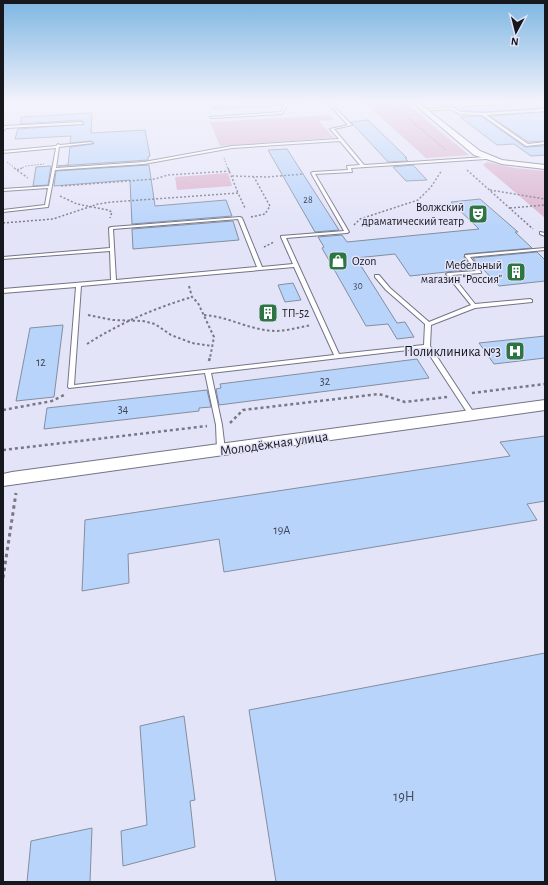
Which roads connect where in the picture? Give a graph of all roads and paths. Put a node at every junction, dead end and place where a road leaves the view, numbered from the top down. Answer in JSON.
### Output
{"nodes":[{"id":1,"x":70,"y":144,"type":"edge"},
{"id":2,"x":284,"y":144,"type":"edge"},
{"id":3,"x":345,"y":144,"type":"edge"},
{"id":4,"x":466,"y":144,"type":"edge"},
{"id":5,"x":58,"y":145,"type":"junction"},
{"id":6,"x":221,"y":149,"type":"junction"},
{"id":7,"x":3,"y":152,"type":"edge"},
{"id":8,"x":486,"y":158,"type":"junction"},
{"id":9,"x":3,"y":159,"type":"edge"},
{"id":10,"x":54,"y":164,"type":"junction"},
{"id":11,"x":363,"y":166,"type":"junction"},
{"id":12,"x":545,"y":167,"type":"edge"},
{"id":13,"x":443,"y":168,"type":"dead end"},
{"id":14,"x":53,"y":169,"type":"junction"},
{"id":15,"x":17,"y":170,"type":"junction"},
{"id":16,"x":230,"y":171,"type":"junction"},
{"id":17,"x":313,"y":173,"type":"junction"},
{"id":18,"x":232,"y":176,"type":"junction"},
{"id":19,"x":254,"y":176,"type":"junction"},
{"id":20,"x":50,"y":187,"type":"junction"},
{"id":21,"x":489,"y":189,"type":"dead end"},
{"id":22,"x":3,"y":190,"type":"edge"},
{"id":23,"x":238,"y":192,"type":"junction"},
{"id":24,"x":545,"y":199,"type":"edge"},
{"id":25,"x":545,"y":205,"type":"edge"},
{"id":26,"x":90,"y":206,"type":"junction"},
{"id":27,"x":509,"y":208,"type":"dead end"},
{"id":28,"x":3,"y":211,"type":"edge"},
{"id":29,"x":240,"y":218,"type":"junction"},
{"id":30,"x":3,"y":223,"type":"edge"},
{"id":31,"x":112,"y":228,"type":"junction"},
{"id":32,"x":347,"y":232,"type":"junction"},
{"id":33,"x":112,"y":249,"type":"junction"},
{"id":34,"x":545,"y":249,"type":"edge"},
{"id":35,"x":3,"y":258,"type":"edge"},
{"id":36,"x":295,"y":266,"type":"junction"},
{"id":37,"x":260,"y":269,"type":"junction"},
{"id":38,"x":186,"y":276,"type":"junction"},
{"id":39,"x":377,"y":276,"type":"dead end"},
{"id":40,"x":114,"y":282,"type":"junction"},
{"id":41,"x":79,"y":285,"type":"junction"},
{"id":42,"x":3,"y":291,"type":"edge"},
{"id":43,"x":192,"y":297,"type":"junction"},
{"id":44,"x":530,"y":301,"type":"dead end"},
{"id":45,"x":474,"y":306,"type":"junction"},
{"id":46,"x":77,"y":312,"type":"junction"},
{"id":47,"x":204,"y":314,"type":"junction"},
{"id":48,"x":127,"y":321,"type":"junction"},
{"id":49,"x":322,"y":323,"type":"junction"},
{"id":50,"x":428,"y":324,"type":"junction"},
{"id":51,"x":212,"y":346,"type":"junction"},
{"id":52,"x":427,"y":346,"type":"junction"},
{"id":53,"x":73,"y":354,"type":"junction"},
{"id":54,"x":337,"y":356,"type":"junction"},
{"id":55,"x":208,"y":371,"type":"junction"},
{"id":56,"x":545,"y":384,"type":"edge"},
{"id":57,"x":71,"y":387,"type":"junction"},
{"id":58,"x":459,"y":395,"type":"junction"},
{"id":59,"x":545,"y":405,"type":"edge"},
{"id":60,"x":3,"y":410,"type":"edge"},
{"id":61,"x":472,"y":415,"type":"junction"},
{"id":62,"x":219,"y":424,"type":"junction"},
{"id":63,"x":3,"y":450,"type":"edge"},
{"id":64,"x":221,"y":450,"type":"junction"},
{"id":65,"x":8,"y":479,"type":"edge"},
{"id":66,"x":3,"y":578,"type":"edge"}],
"edges":[{"from":1,"to":5,"type":"lane"},
{"from":2,"to":6,"type":"lane"},
{"from":3,"to":11,"type":"lane"},
{"from":4,"to":8,"type":"street"},
{"from":5,"to":7,"type":"lane"},
{"from":5,"to":10,"type":"lane"},
{"from":6,"to":14,"type":"lane"},
{"from":6,"to":16,"type":"path"},
{"from":8,"to":11,"type":"lane"},
{"from":8,"to":12,"type":"street"},
{"from":9,"to":15,"type":"path"},
{"from":10,"to":14,"type":"lane"},
{"from":10,"to":15,"type":"path"},
{"from":11,"to":17,"type":"lane"},
{"from":13,"to":32,"type":"path"},
{"from":14,"to":20,"type":"lane"},
{"from":15,"to":20,"type":"path"},
{"from":16,"to":18,"type":"path"},
{"from":16,"to":20,"type":"path"},
{"from":17,"to":19,"type":"path"},
{"from":17,"to":32,"type":"lane"},
{"from":18,"to":19,"type":"path"},
{"from":18,"to":23,"type":"path"},
{"from":19,"to":29,"type":"path"},
{"from":20,"to":22,"type":"lane"},
{"from":20,"to":26,"type":"path"},
{"from":20,"to":28,"type":"lane"},
{"from":21,"to":24,"type":"path"},
{"from":23,"to":26,"type":"path"},
{"from":23,"to":29,"type":"path"},
{"from":25,"to":27,"type":"path"},
{"from":26,"to":30,"type":"path"},
{"from":26,"to":31,"type":"path"},
{"from":29,"to":31,"type":"lane"},
{"from":29,"to":37,"type":"lane"},
{"from":31,"to":33,"type":"lane"},
{"from":32,"to":36,"type":"lane"},
{"from":33,"to":35,"type":"lane"},
{"from":33,"to":40,"type":"lane"},
{"from":34,"to":45,"type":"lane"},
{"from":36,"to":37,"type":"lane"},
{"from":36,"to":49,"type":"lane"},
{"from":37,"to":38,"type":"lane"},
{"from":38,"to":40,"type":"lane"},
{"from":38,"to":43,"type":"path"},
{"from":39,"to":50,"type":"lane"},
{"from":40,"to":41,"type":"lane"},
{"from":41,"to":42,"type":"lane"},
{"from":41,"to":46,"type":"lane"},
{"from":43,"to":47,"type":"path"},
{"from":43,"to":48,"type":"path"},
{"from":44,"to":45,"type":"lane"},
{"from":45,"to":50,"type":"lane"},
{"from":46,"to":48,"type":"path"},
{"from":46,"to":53,"type":"lane"},
{"from":47,"to":49,"type":"path"},
{"from":47,"to":51,"type":"path"},
{"from":48,"to":51,"type":"path"},
{"from":48,"to":53,"type":"path"},
{"from":49,"to":54,"type":"lane"},
{"from":50,"to":52,"type":"lane"},
{"from":51,"to":55,"type":"path"},
{"from":52,"to":54,"type":"lane"},
{"from":52,"to":58,"type":"lane"},
{"from":53,"to":57,"type":"lane"},
{"from":54,"to":55,"type":"lane"},
{"from":55,"to":57,"type":"lane"},
{"from":55,"to":62,"type":"lane"},
{"from":56,"to":58,"type":"path"},
{"from":57,"to":60,"type":"path"},
{"from":58,"to":61,"type":"lane"},
{"from":58,"to":62,"type":"path"},
{"from":59,"to":61,"type":"street","name":"Молодёжная улица"},
{"from":61,"to":64,"type":"street","name":"Молодёжная улица"},
{"from":62,"to":63,"type":"path"},
{"from":62,"to":64,"type":"lane"},
{"from":64,"to":65,"type":"street","name":"Молодёжная улица"},
{"from":65,"to":66,"type":"path"}]}
